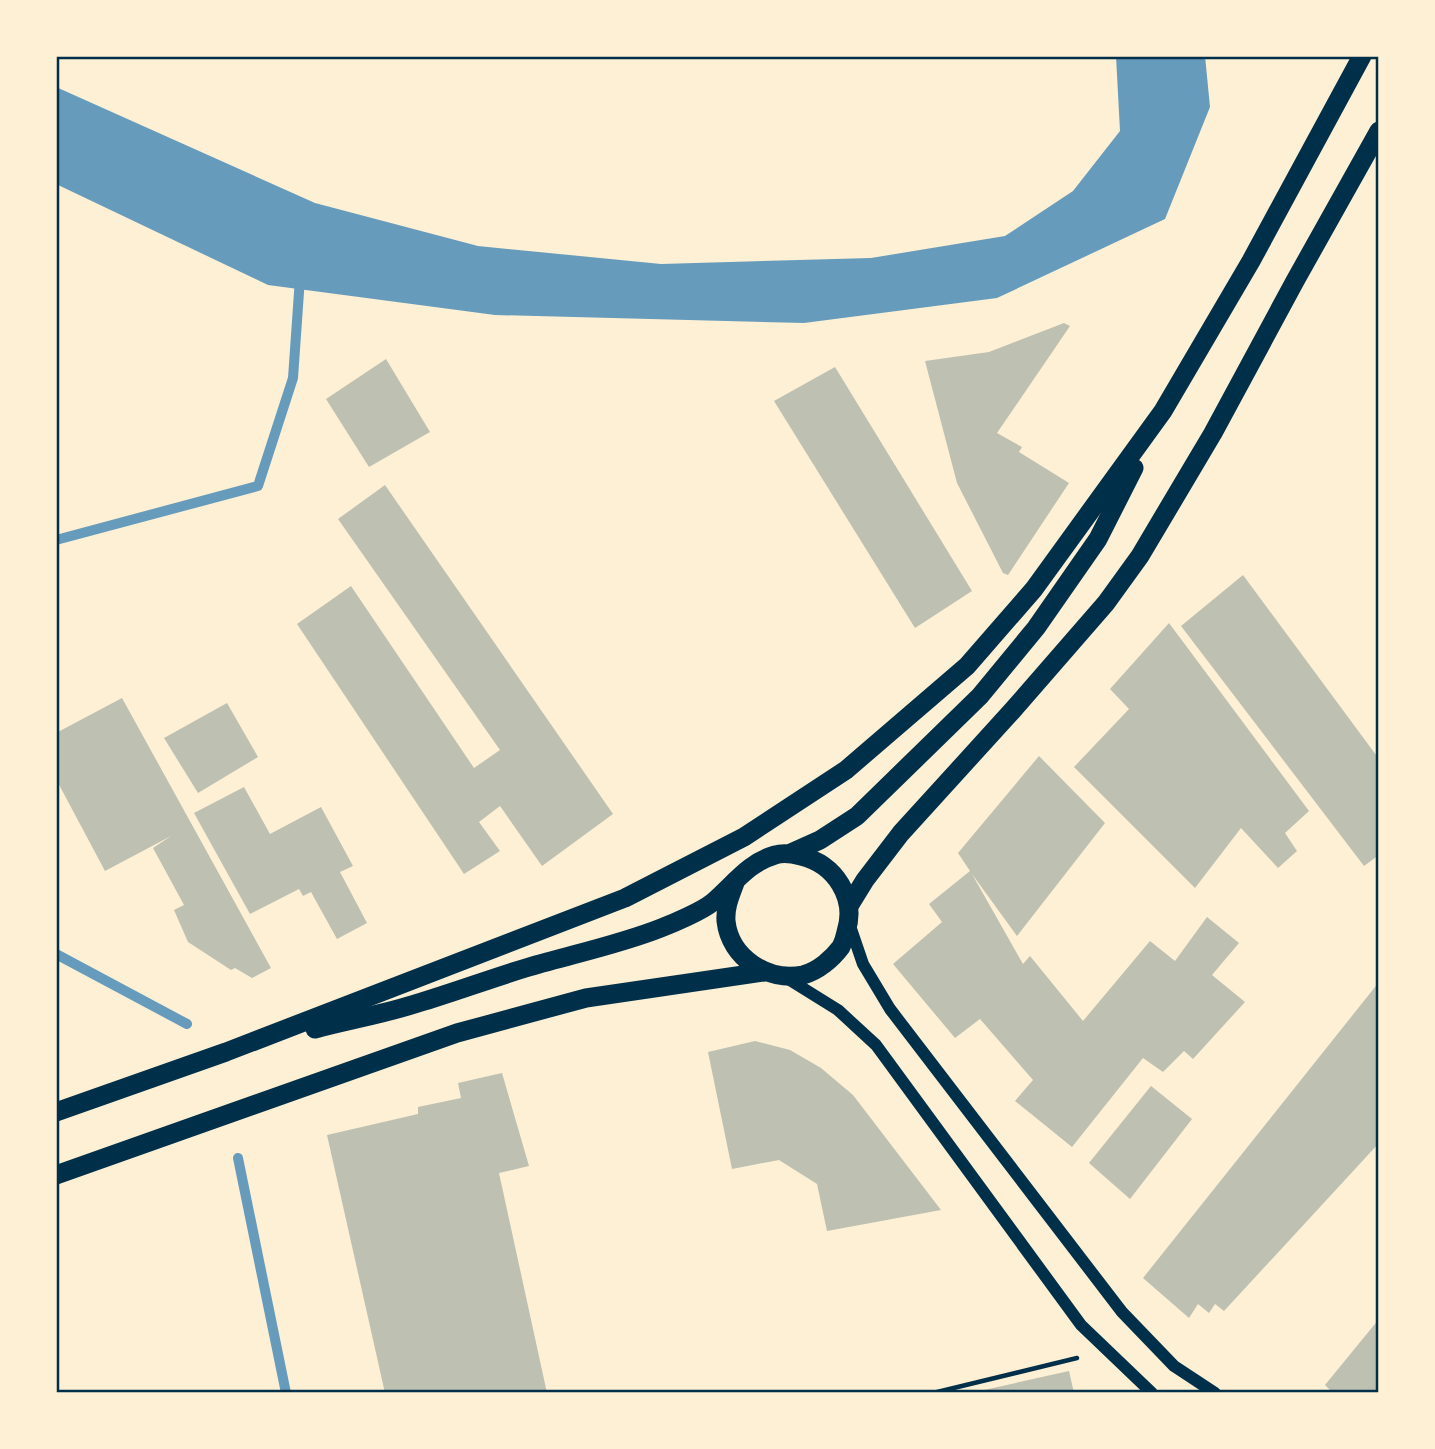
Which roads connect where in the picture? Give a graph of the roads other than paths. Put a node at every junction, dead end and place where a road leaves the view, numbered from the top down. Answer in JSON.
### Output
{"nodes":[{"id":1,"x":1362,"y":56,"type":"edge"},
{"id":2,"x":1379,"y":131,"type":"edge"},
{"id":3,"x":1163,"y":411,"type":"junction"},
{"id":4,"x":791,"y":853,"type":"junction"},
{"id":5,"x":736,"y":880,"type":"junction"},
{"id":6,"x":849,"y":914,"type":"junction"},
{"id":7,"x":764,"y":972,"type":"junction"},
{"id":8,"x":785,"y":976,"type":"junction"},
{"id":9,"x":226,"y":1052,"type":"junction"},
{"id":10,"x":56,"y":1112,"type":"edge"},
{"id":11,"x":56,"y":1175,"type":"edge"},
{"id":12,"x":1152,"y":1393,"type":"edge"},
{"id":13,"x":1214,"y":1393,"type":"edge"}],
"edges":[{"from":1,"to":3,"type":"highway"},
{"from":2,"to":6,"type":"highway"},
{"from":3,"to":4,"type":"highway"},
{"from":3,"to":9,"type":"highway"},
{"from":4,"to":5,"type":"highway"},
{"from":4,"to":6,"type":"highway"},
{"from":5,"to":7,"type":"highway"},
{"from":5,"to":9,"type":"highway"},
{"from":6,"to":8,"type":"highway"},
{"from":6,"to":13,"type":"street"},
{"from":7,"to":8,"type":"highway"},
{"from":7,"to":11,"type":"highway"},
{"from":8,"to":12,"type":"street"},
{"from":9,"to":10,"type":"highway"}]}
